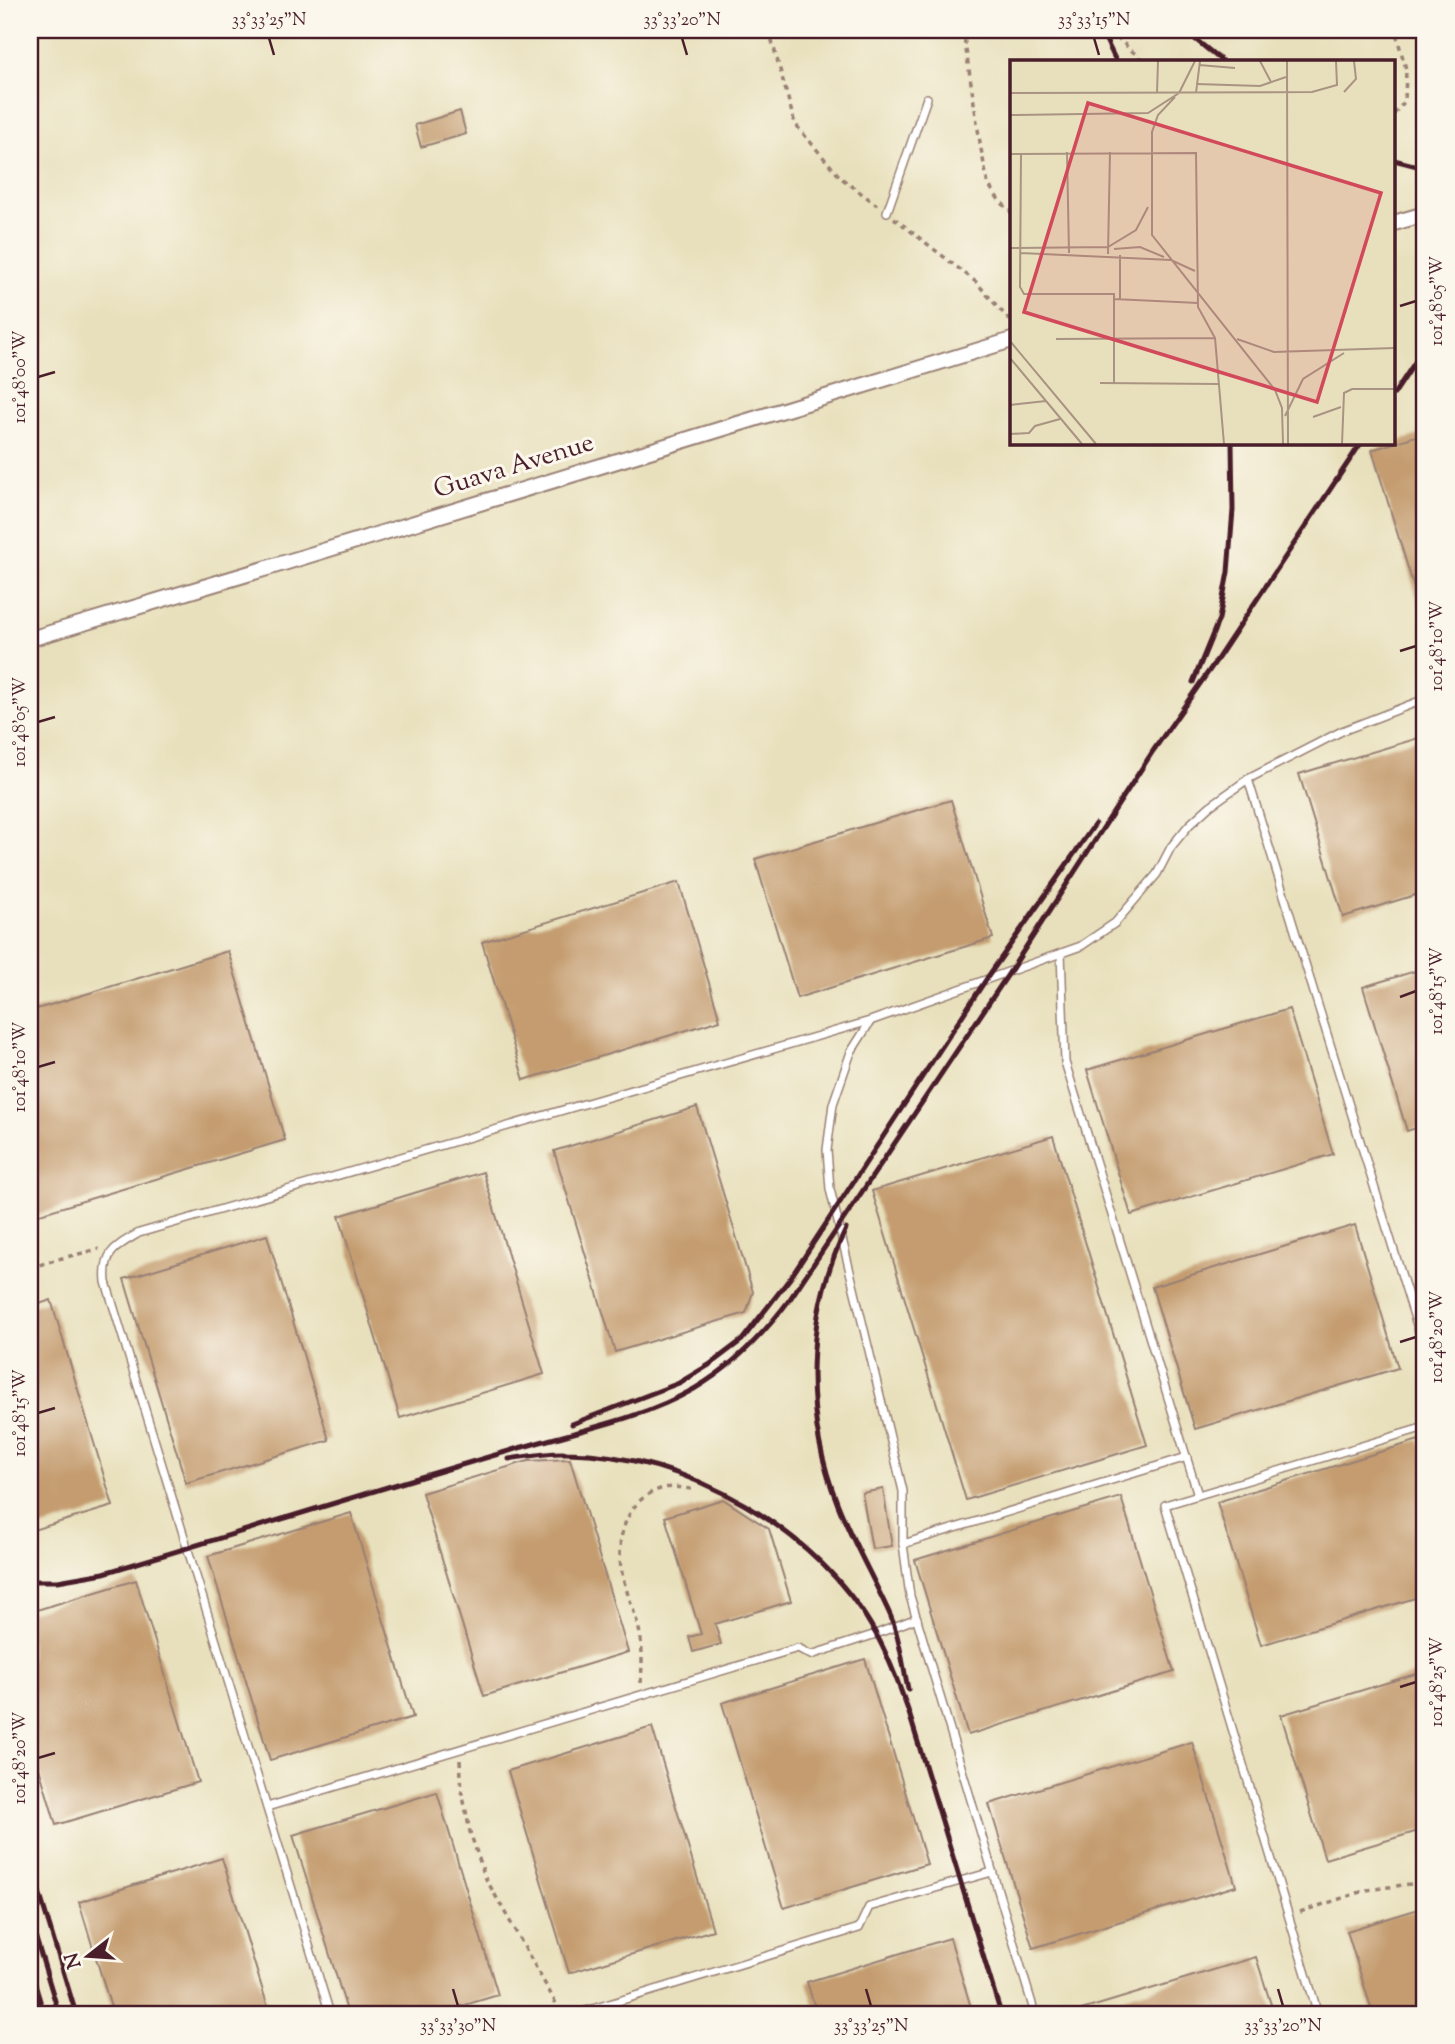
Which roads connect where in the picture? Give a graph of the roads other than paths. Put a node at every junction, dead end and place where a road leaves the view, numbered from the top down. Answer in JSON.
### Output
{"nodes":[{"id":1,"x":927,"y":98,"type":"dead end"},
{"id":2,"x":887,"y":212,"type":"road end"},
{"id":3,"x":1425,"y":214,"type":"edge"},
{"id":4,"x":1396,"y":222,"type":"edge"},
{"id":5,"x":1010,"y":341,"type":"edge"},
{"id":6,"x":30,"y":639,"type":"edge"},
{"id":7,"x":1425,"y":699,"type":"edge"},
{"id":8,"x":1248,"y":779,"type":"junction"},
{"id":9,"x":1061,"y":953,"type":"junction"},
{"id":10,"x":870,"y":1021,"type":"junction"},
{"id":11,"x":1425,"y":1351,"type":"edge"},
{"id":12,"x":1425,"y":1427,"type":"edge"},
{"id":13,"x":1187,"y":1457,"type":"junction"},
{"id":14,"x":1198,"y":1494,"type":"junction"},
{"id":15,"x":903,"y":1544,"type":"junction"},
{"id":16,"x":917,"y":1618,"type":"junction"},
{"id":17,"x":267,"y":1807,"type":"junction"},
{"id":18,"x":992,"y":1872,"type":"junction"},
{"id":19,"x":330,"y":2014,"type":"edge"},
{"id":20,"x":576,"y":2014,"type":"edge"},
{"id":21,"x":1035,"y":2014,"type":"edge"},
{"id":22,"x":1318,"y":2014,"type":"edge"}],
"edges":[{"from":1,"to":2,"type":"lane"},
{"from":3,"to":4,"type":"street"},
{"from":5,"to":6,"type":"street","name":"Guava Avenue"},
{"from":7,"to":8,"type":"lane"},
{"from":8,"to":9,"type":"lane"},
{"from":8,"to":11,"type":"lane"},
{"from":9,"to":10,"type":"lane"},
{"from":9,"to":13,"type":"lane"},
{"from":10,"to":15,"type":"lane"},
{"from":10,"to":17,"type":"lane"},
{"from":12,"to":14,"type":"lane"},
{"from":13,"to":14,"type":"lane"},
{"from":13,"to":15,"type":"lane"},
{"from":14,"to":22,"type":"lane"},
{"from":15,"to":16,"type":"lane"},
{"from":16,"to":17,"type":"lane"},
{"from":16,"to":18,"type":"lane"},
{"from":17,"to":19,"type":"lane"},
{"from":18,"to":20,"type":"lane"},
{"from":18,"to":21,"type":"lane"}]}
